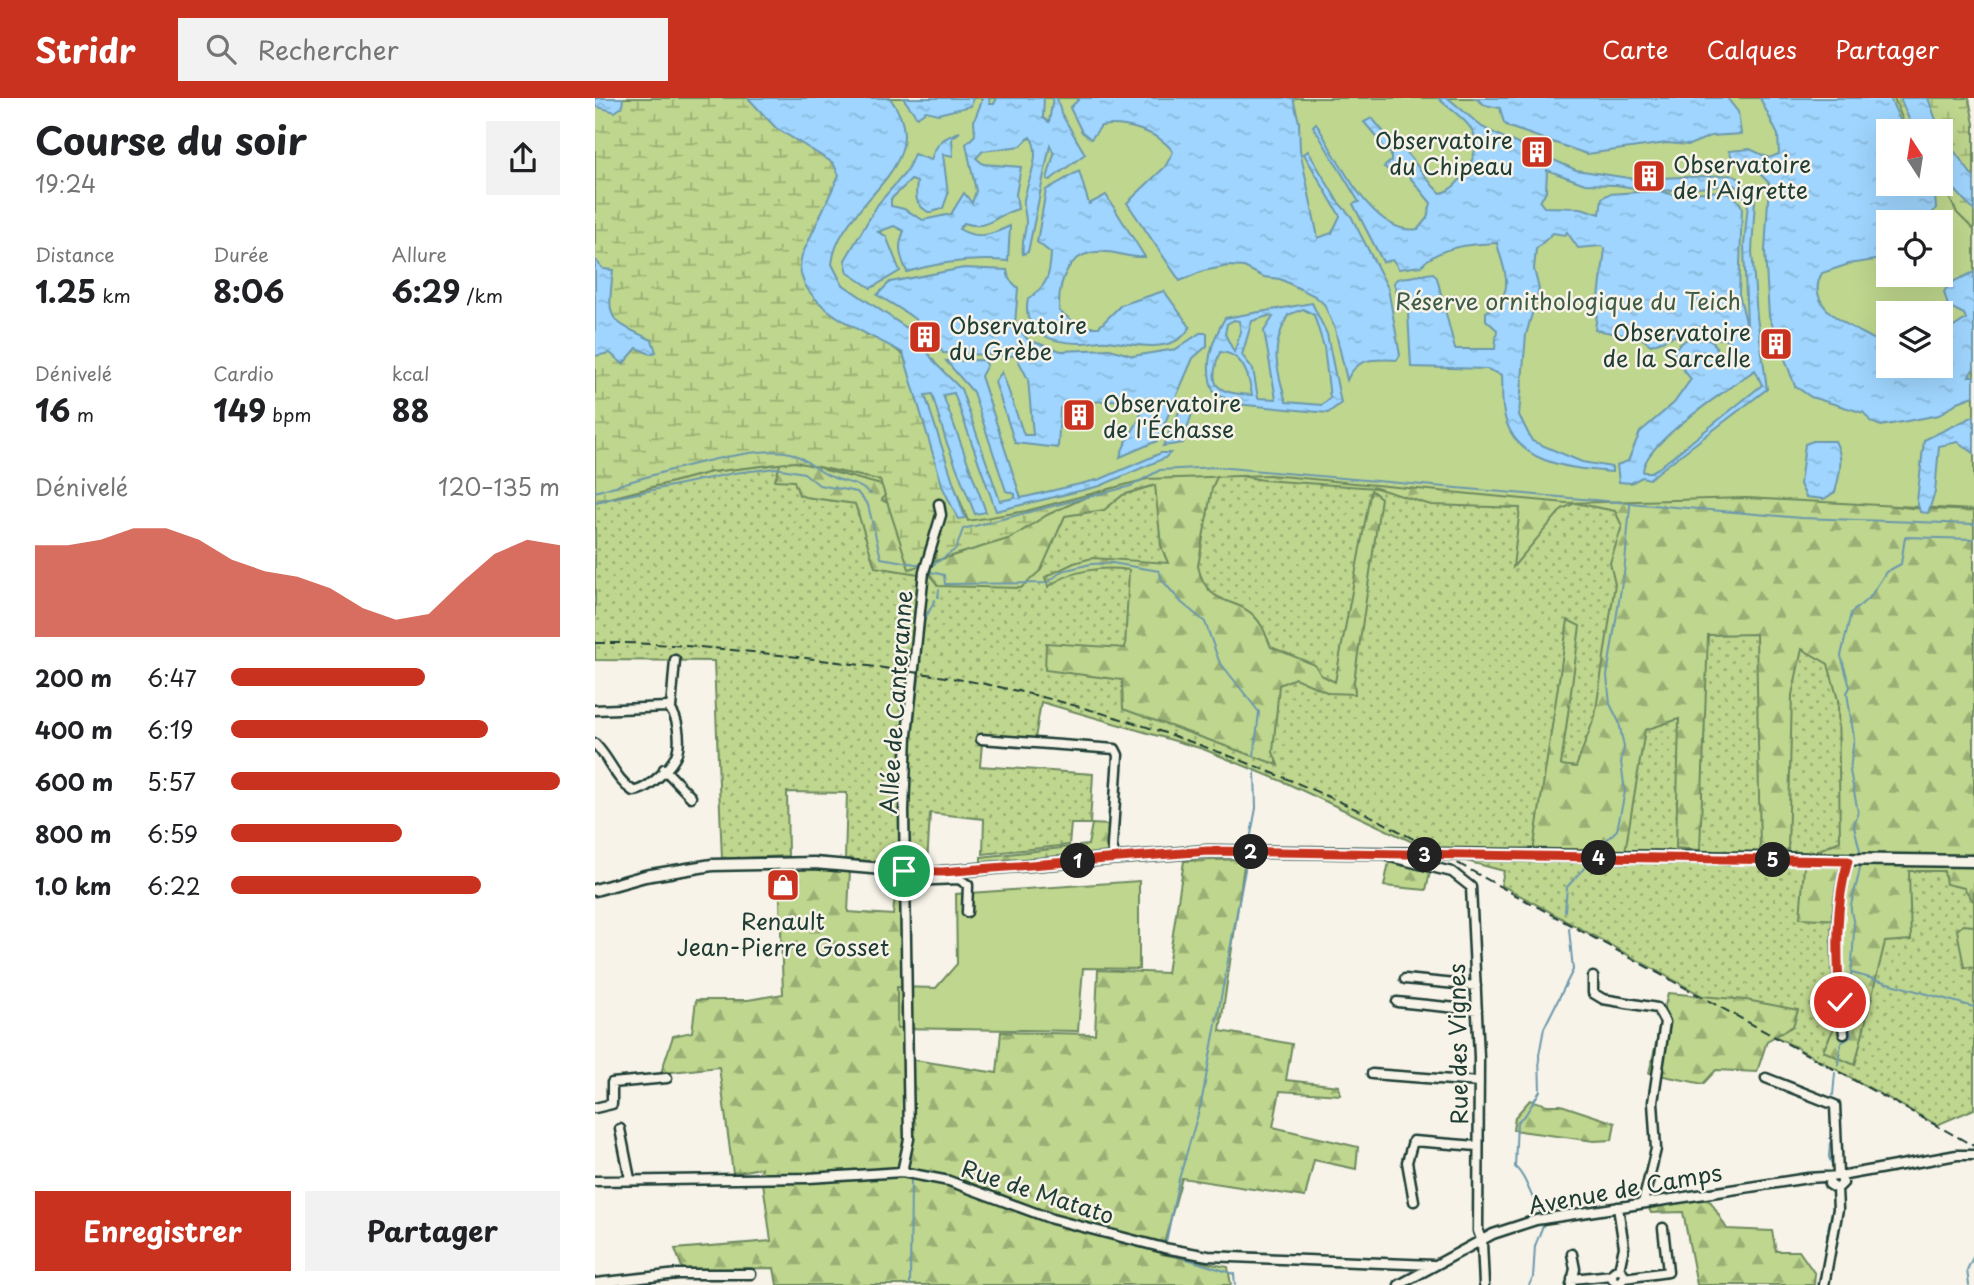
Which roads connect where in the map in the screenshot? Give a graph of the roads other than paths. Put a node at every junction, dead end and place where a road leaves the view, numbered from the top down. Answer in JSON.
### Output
{"nodes":[{"id":1,"x":939,"y":504,"type":"dead end"},
{"id":2,"x":675,"y":660,"type":"dead end"},
{"id":3,"x":671,"y":708,"type":"junction"},
{"id":4,"x":595,"y":710,"type":"edge"},
{"id":5,"x":981,"y":740,"type":"dead end"},
{"id":6,"x":595,"y":744,"type":"edge"},
{"id":7,"x":664,"y":769,"type":"junction"},
{"id":8,"x":691,"y":797,"type":"dead end"},
{"id":9,"x":1383,"y":854,"type":"junction"},
{"id":10,"x":1429,"y":855,"type":"junction"},
{"id":11,"x":1115,"y":858,"type":"junction"},
{"id":12,"x":1848,"y":861,"type":"junction"},
{"id":13,"x":1974,"y":861,"type":"edge"},
{"id":14,"x":1427,"y":867,"type":"junction"},
{"id":15,"x":1437,"y":868,"type":"junction"},
{"id":16,"x":904,"y":871,"type":"junction"},
{"id":17,"x":959,"y":875,"type":"junction"},
{"id":18,"x":910,"y":881,"type":"dead end"},
{"id":19,"x":595,"y":890,"type":"edge"},
{"id":20,"x":967,"y":912,"type":"dead end"},
{"id":21,"x":1594,"y":977,"type":"dead end"},
{"id":22,"x":1405,"y":979,"type":"dead end"},
{"id":23,"x":1476,"y":986,"type":"junction"},
{"id":24,"x":1397,"y":1002,"type":"dead end"},
{"id":25,"x":1477,"y":1010,"type":"junction"},
{"id":26,"x":1844,"y":1034,"type":"dead end"},
{"id":27,"x":1372,"y":1074,"type":"dead end"},
{"id":28,"x":667,"y":1078,"type":"dead end"},
{"id":29,"x":1766,"y":1078,"type":"dead end"},
{"id":30,"x":1479,"y":1082,"type":"junction"},
{"id":31,"x":595,"y":1108,"type":"edge"},
{"id":32,"x":620,"y":1129,"type":"dead end"},
{"id":33,"x":1477,"y":1146,"type":"junction"},
{"id":34,"x":1974,"y":1155,"type":"edge"},
{"id":35,"x":902,"y":1172,"type":"junction"},
{"id":36,"x":630,"y":1179,"type":"junction"},
{"id":37,"x":1838,"y":1180,"type":"junction"},
{"id":38,"x":595,"y":1181,"type":"edge"},
{"id":39,"x":1414,"y":1200,"type":"dead end"},
{"id":40,"x":1643,"y":1203,"type":"junction"},
{"id":41,"x":1618,"y":1207,"type":"junction"},
{"id":42,"x":1663,"y":1228,"type":"dead end"},
{"id":43,"x":1481,"y":1240,"type":"junction"},
{"id":44,"x":1572,"y":1254,"type":"dead end"},
{"id":45,"x":1433,"y":1265,"type":"junction"},
{"id":46,"x":595,"y":1273,"type":"edge"},
{"id":47,"x":751,"y":1274,"type":"dead end"},
{"id":48,"x":1618,"y":1278,"type":"edge"},
{"id":49,"x":1572,"y":1282,"type":"edge"},
{"id":50,"x":597,"y":1284,"type":"edge"},
{"id":51,"x":1399,"y":1285,"type":"edge"},
{"id":52,"x":1483,"y":1285,"type":"edge"},
{"id":53,"x":1823,"y":1285,"type":"edge"}],
"edges":[{"from":1,"to":16,"type":"street","name":"Allée de Canteranne"},
{"from":2,"to":3,"type":"street"},
{"from":3,"to":4,"type":"street"},
{"from":3,"to":7,"type":"street"},
{"from":5,"to":11,"type":"street"},
{"from":6,"to":7,"type":"street"},
{"from":7,"to":8,"type":"street"},
{"from":9,"to":10,"type":"main road"},
{"from":9,"to":11,"type":"main road"},
{"from":9,"to":14,"type":"street","name":"Rue des Vignes"},
{"from":10,"to":12,"type":"main road"},
{"from":10,"to":14,"type":"street"},
{"from":10,"to":15,"type":"street"},
{"from":11,"to":17,"type":"main road"},
{"from":12,"to":13,"type":"main road"},
{"from":12,"to":26,"type":"street"},
{"from":14,"to":15,"type":"street","name":"Rue des Vignes"},
{"from":15,"to":23,"type":"street","name":"Rue des Vignes"},
{"from":16,"to":17,"type":"main road"},
{"from":16,"to":19,"type":"main road"},
{"from":16,"to":35,"type":"street","name":"Allée de Canteranne"},
{"from":17,"to":18,"type":"street"},
{"from":17,"to":20,"type":"street"},
{"from":21,"to":40,"type":"street"},
{"from":22,"to":23,"type":"street"},
{"from":23,"to":25,"type":"street","name":"Rue des Vignes"},
{"from":24,"to":25,"type":"street"},
{"from":25,"to":30,"type":"street","name":"Rue des Vignes"},
{"from":27,"to":30,"type":"street"},
{"from":28,"to":31,"type":"street"},
{"from":29,"to":37,"type":"street"},
{"from":30,"to":33,"type":"street","name":"Rue des Vignes"},
{"from":32,"to":36,"type":"street"},
{"from":33,"to":39,"type":"street"},
{"from":33,"to":43,"type":"street","name":"Rue des Vignes"},
{"from":34,"to":37,"type":"street","name":"Avenue de Camps"},
{"from":35,"to":36,"type":"street","name":"Rue de Matato"},
{"from":35,"to":45,"type":"street","name":"Rue de Matato"},
{"from":36,"to":38,"type":"street","name":"Rue de Matato"},
{"from":37,"to":40,"type":"street","name":"Avenue de Camps"},
{"from":37,"to":53,"type":"street"},
{"from":40,"to":41,"type":"street","name":"Avenue de Camps"},
{"from":41,"to":43,"type":"street","name":"Avenue de Camps"},
{"from":41,"to":48,"type":"street"},
{"from":42,"to":48,"type":"street"},
{"from":43,"to":45,"type":"street","name":"Avenue de Camps"},
{"from":43,"to":52,"type":"street","name":"Rue des Vignes"},
{"from":44,"to":49,"type":"street"},
{"from":45,"to":51,"type":"street","name":"Avenue de Camps"},
{"from":46,"to":50,"type":"street"},
{"from":47,"to":50,"type":"street"},
{"from":48,"to":49,"type":"street"}]}
